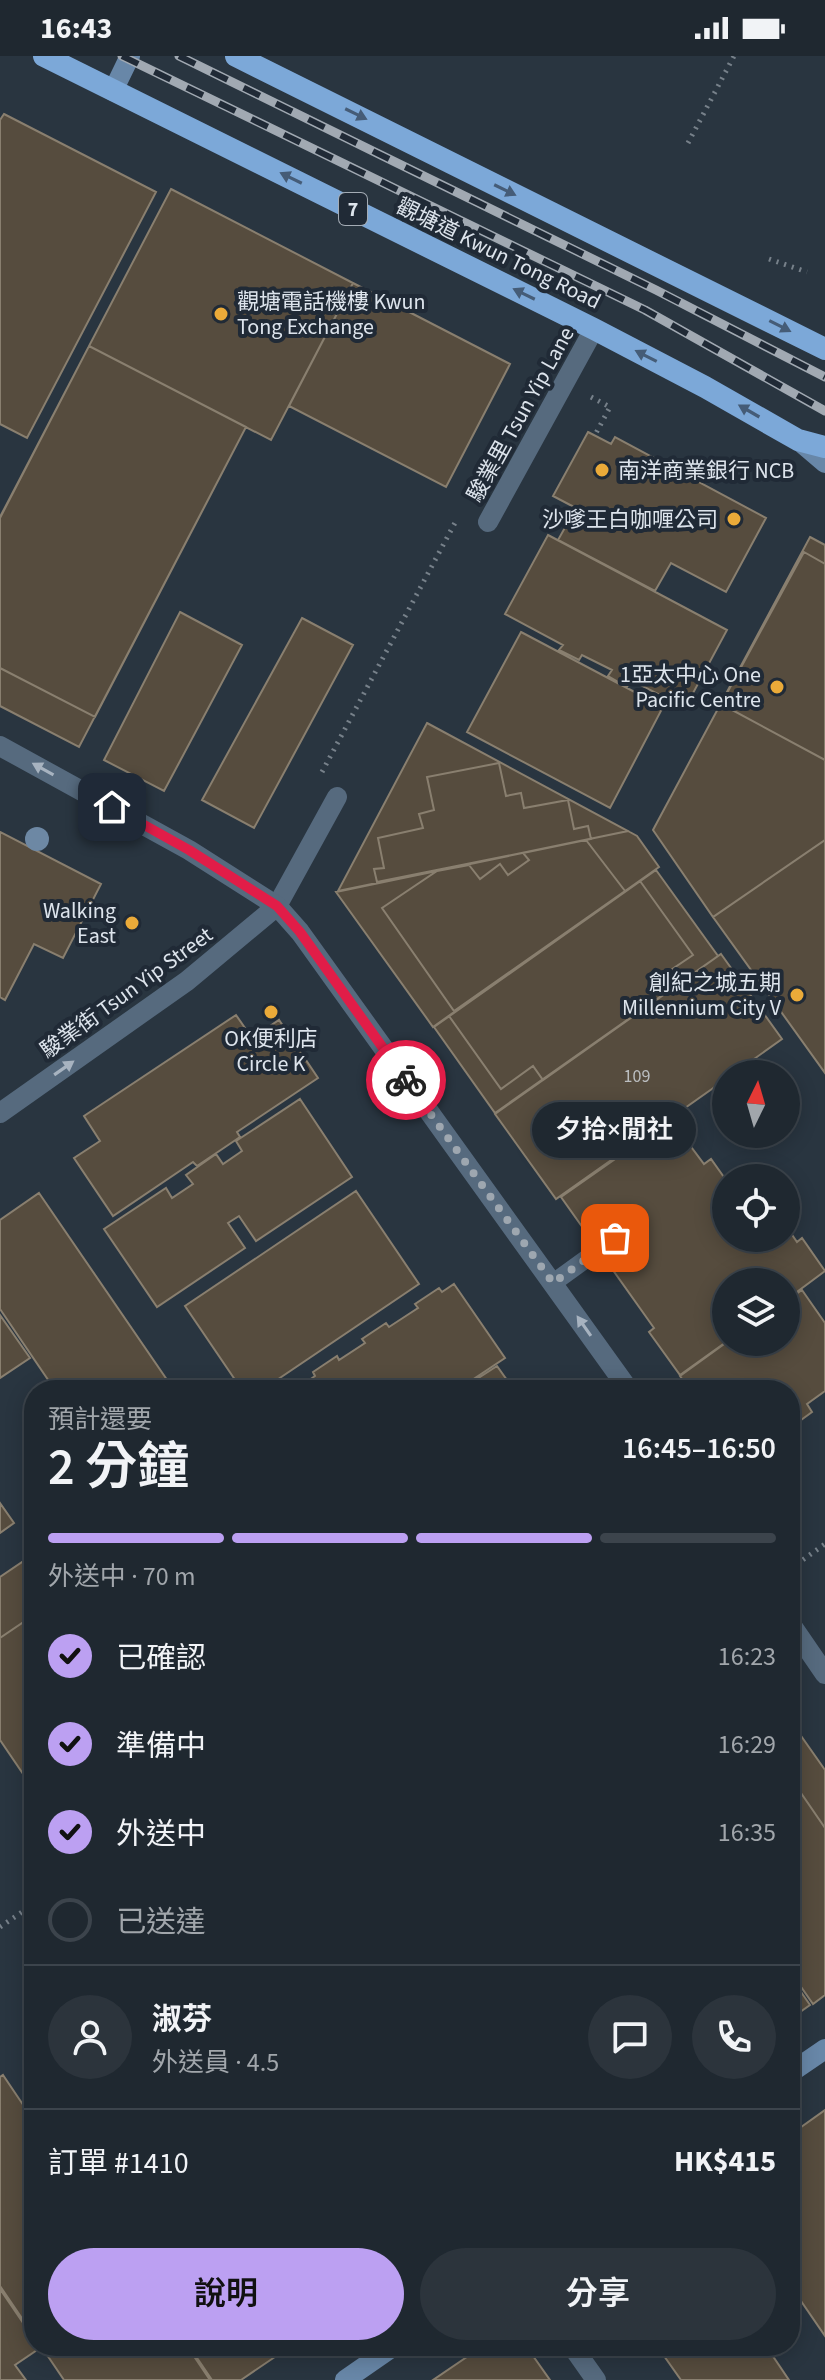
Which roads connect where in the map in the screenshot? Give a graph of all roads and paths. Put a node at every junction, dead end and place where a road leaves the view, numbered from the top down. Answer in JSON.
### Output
{"nodes":[{"id":1,"x":44,"y":56,"type":"edge"},
{"id":2,"x":130,"y":56,"type":"edge"},
{"id":3,"x":236,"y":56,"type":"edge"},
{"id":4,"x":734,"y":56,"type":"edge"},
{"id":5,"x":113,"y":91,"type":"junction"},
{"id":6,"x":688,"y":143,"type":"dead end"},
{"id":7,"x":769,"y":259,"type":"dead end"},
{"id":8,"x":807,"y":272,"type":"dead end"},
{"id":9,"x":594,"y":329,"type":"junction"},
{"id":10,"x":825,"y":349,"type":"edge"},
{"id":11,"x":798,"y":440,"type":"junction"},
{"id":12,"x":825,"y":447,"type":"edge"},
{"id":13,"x":825,"y":463,"type":"edge"},
{"id":14,"x":462,"y":509,"type":"dead end"},
{"id":15,"x":488,"y":522,"type":"dead end"},
{"id":16,"x":0,"y":746,"type":"edge"},
{"id":17,"x":321,"y":774,"type":"dead end"},
{"id":18,"x":337,"y":797,"type":"dead end"},
{"id":19,"x":277,"y":906,"type":"junction"},
{"id":20,"x":0,"y":1113,"type":"edge"},
{"id":21,"x":615,"y":1238,"type":"dead end"},
{"id":22,"x":553,"y":1283,"type":"junction"},
{"id":23,"x":622,"y":1380,"type":"edge"},
{"id":24,"x":825,"y":1544,"type":"edge"},
{"id":25,"x":800,"y":1562,"type":"edge"},
{"id":26,"x":800,"y":1638,"type":"edge"},
{"id":27,"x":825,"y":1674,"type":"edge"},
{"id":28,"x":24,"y":1911,"type":"edge"},
{"id":29,"x":0,"y":1927,"type":"edge"},
{"id":30,"x":825,"y":2049,"type":"edge"},
{"id":31,"x":800,"y":2066,"type":"edge"},
{"id":32,"x":380,"y":2356,"type":"edge"},
{"id":33,"x":579,"y":2356,"type":"edge"},
{"id":34,"x":345,"y":2380,"type":"edge"},
{"id":35,"x":596,"y":2380,"type":"edge"}],
"edges":[{"from":1,"to":5,"type":"highway","name":"觀塘道 Kwun Tong Road","number":"7"},
{"from":2,"to":5,"type":"main road"},
{"from":3,"to":10,"type":"highway","one_way":true},
{"from":4,"to":6,"type":"path"},
{"from":9,"to":5,"type":"highway","name":"觀塘道 Kwun Tong Road","number":"7","one_way":true},
{"from":7,"to":8,"type":"path"},
{"from":11,"to":9,"type":"highway","name":"觀塘道 Kwun Tong Road","number":"7","one_way":true},
{"from":9,"to":15,"type":"street","name":"駿業里 Tsun Yip Lane"},
{"from":11,"to":12,"type":"highway","name":"觀塘道 Kwun Tong Road","number":"7"},
{"from":11,"to":13,"type":"main road","name":"觀塘道 Kwun Tong Road"},
{"from":14,"to":17,"type":"path"},
{"from":19,"to":16,"type":"street","one_way":true},
{"from":18,"to":19,"type":"street"},
{"from":20,"to":19,"type":"street","name":"駿業街 Tsun Yip Street","one_way":true},
{"from":19,"to":22,"type":"street"},
{"from":21,"to":22,"type":"lane"},
{"from":23,"to":22,"type":"street","one_way":true},
{"from":24,"to":25,"type":"path"},
{"from":26,"to":27,"type":"street"},
{"from":28,"to":29,"type":"path"},
{"from":30,"to":31,"type":"main road"},
{"from":32,"to":34,"type":"main road"},
{"from":33,"to":35,"type":"street"}]}
